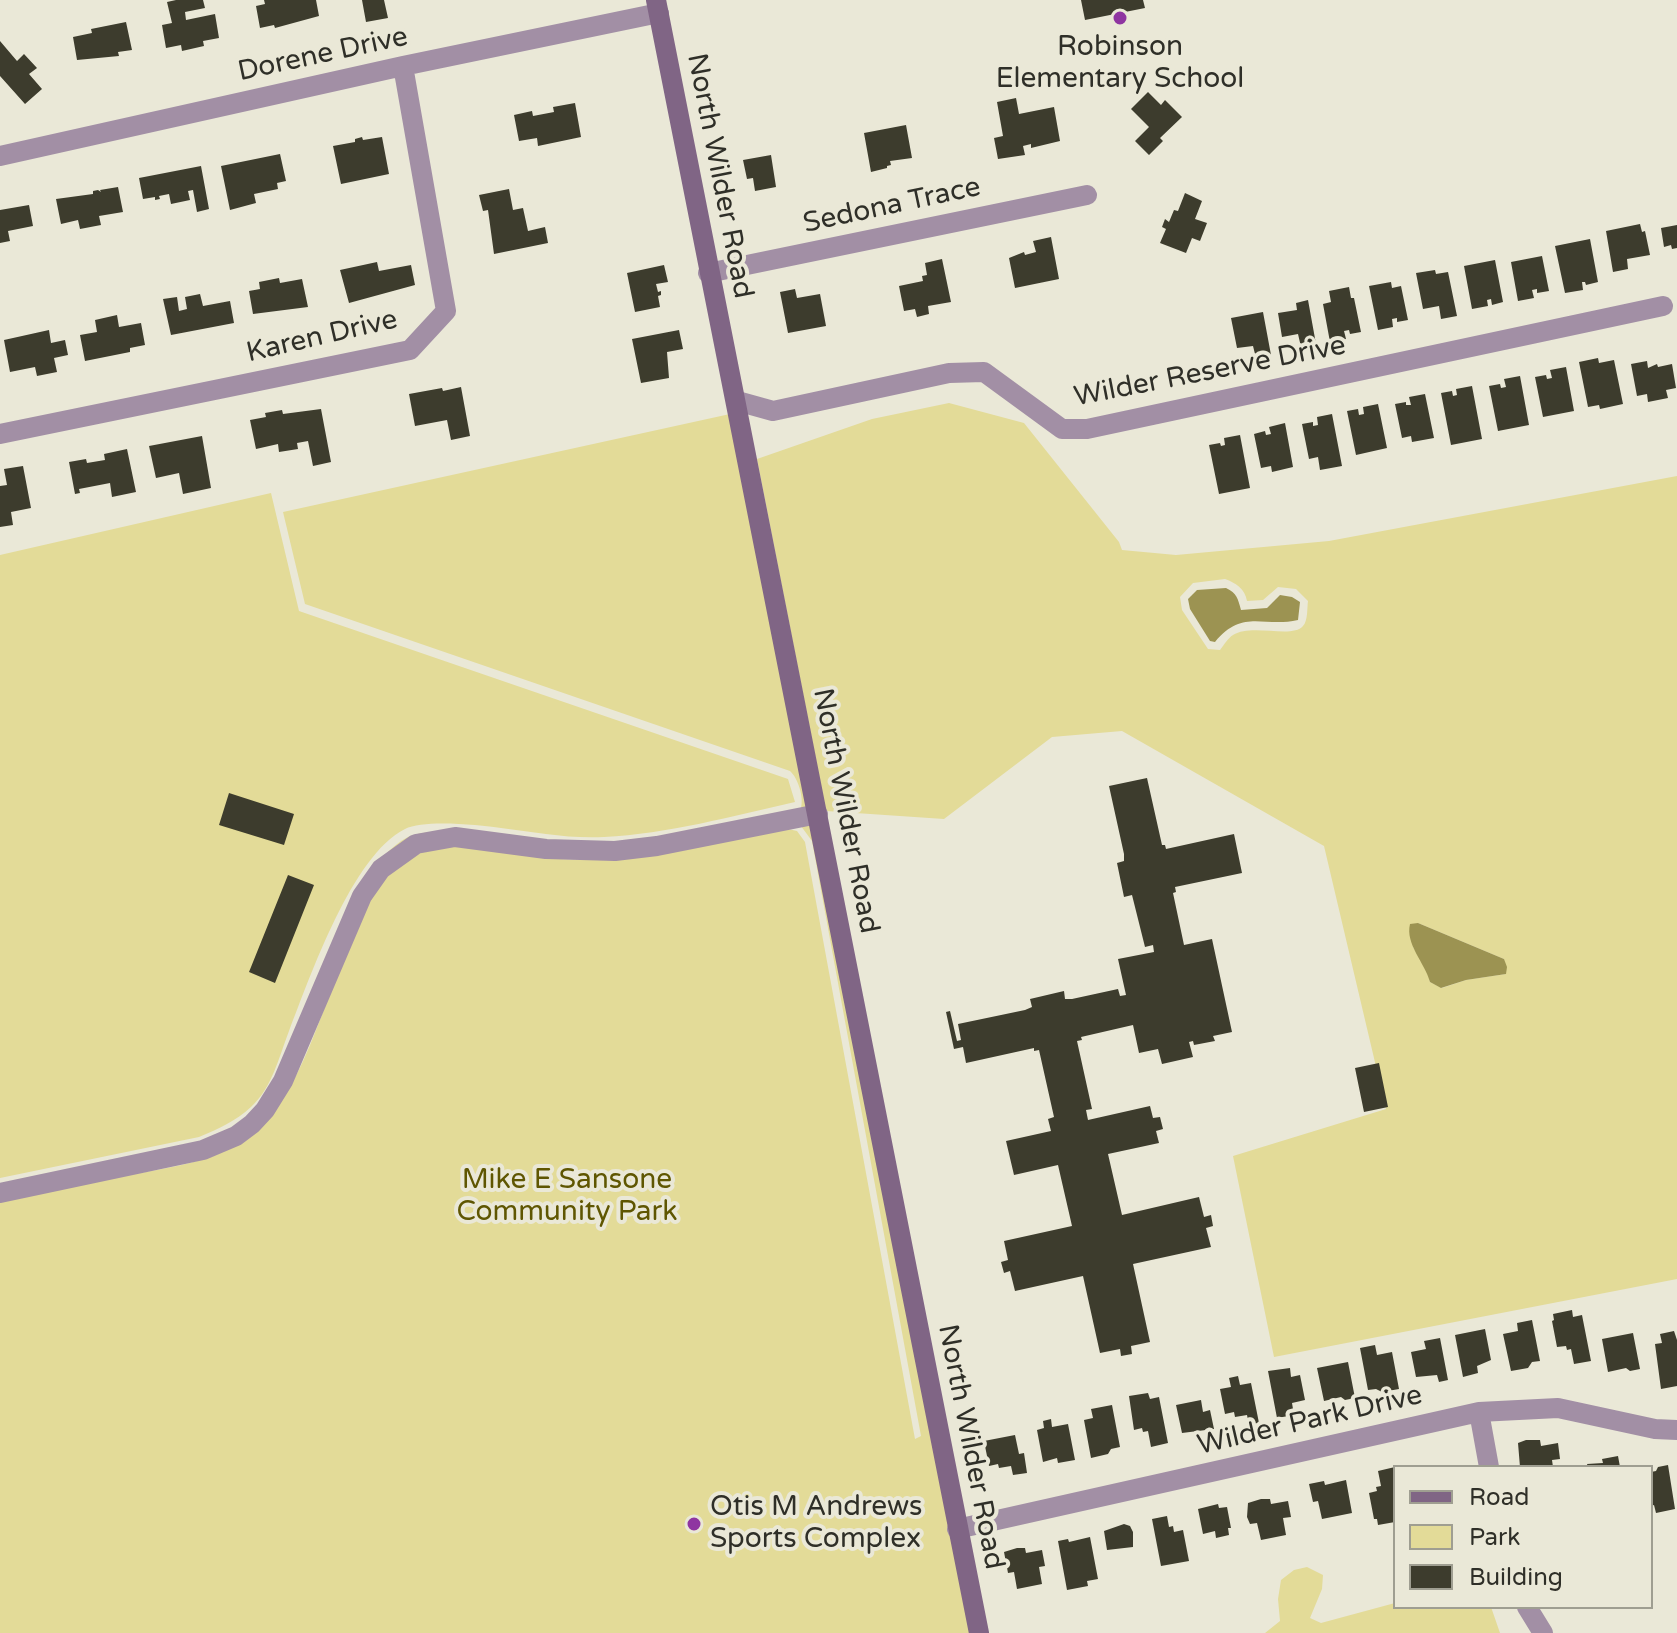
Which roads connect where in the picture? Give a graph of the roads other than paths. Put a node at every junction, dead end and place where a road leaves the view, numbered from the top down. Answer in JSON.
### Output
{"nodes":[{"id":1,"x":657,"y":6,"type":"edge"},
{"id":2,"x":403,"y":66,"type":"junction"},
{"id":3,"x":0,"y":156,"type":"edge"},
{"id":4,"x":1087,"y":195,"type":"dead end"},
{"id":5,"x":708,"y":273,"type":"junction"},
{"id":6,"x":1663,"y":306,"type":"dead end"},
{"id":7,"x":737,"y":401,"type":"junction"},
{"id":8,"x":0,"y":434,"type":"edge"},
{"id":9,"x":818,"y":814,"type":"junction"},
{"id":10,"x":0,"y":1193,"type":"edge"},
{"id":11,"x":1479,"y":1412,"type":"junction"},
{"id":12,"x":1677,"y":1430,"type":"edge"},
{"id":13,"x":1489,"y":1465,"type":"edge"},
{"id":14,"x":957,"y":1529,"type":"junction"},
{"id":15,"x":1528,"y":1609,"type":"edge"},
{"id":16,"x":979,"y":1633,"type":"edge"},
{"id":17,"x":1543,"y":1633,"type":"edge"}],
"edges":[{"from":1,"to":2,"type":"street","name":"Dorene Drive"},
{"from":1,"to":5,"type":"street","name":"North Wilder Road"},
{"from":2,"to":3,"type":"street","name":"Dorene Drive"},
{"from":2,"to":8,"type":"street","name":"Karen Drive"},
{"from":4,"to":5,"type":"street","name":"Sedona Trace"},
{"from":5,"to":7,"type":"street","name":"North Wilder Road"},
{"from":6,"to":7,"type":"street","name":"Wilder Reserve Drive"},
{"from":7,"to":9,"type":"street","name":"North Wilder Road"},
{"from":9,"to":10,"type":"street"},
{"from":9,"to":14,"type":"street","name":"North Wilder Road"},
{"from":11,"to":12,"type":"street","name":"Wilder Park Drive"},
{"from":11,"to":13,"type":"street"},
{"from":11,"to":14,"type":"street","name":"Wilder Park Drive"},
{"from":14,"to":16,"type":"street","name":"North Wilder Road"},
{"from":15,"to":17,"type":"street"}]}
